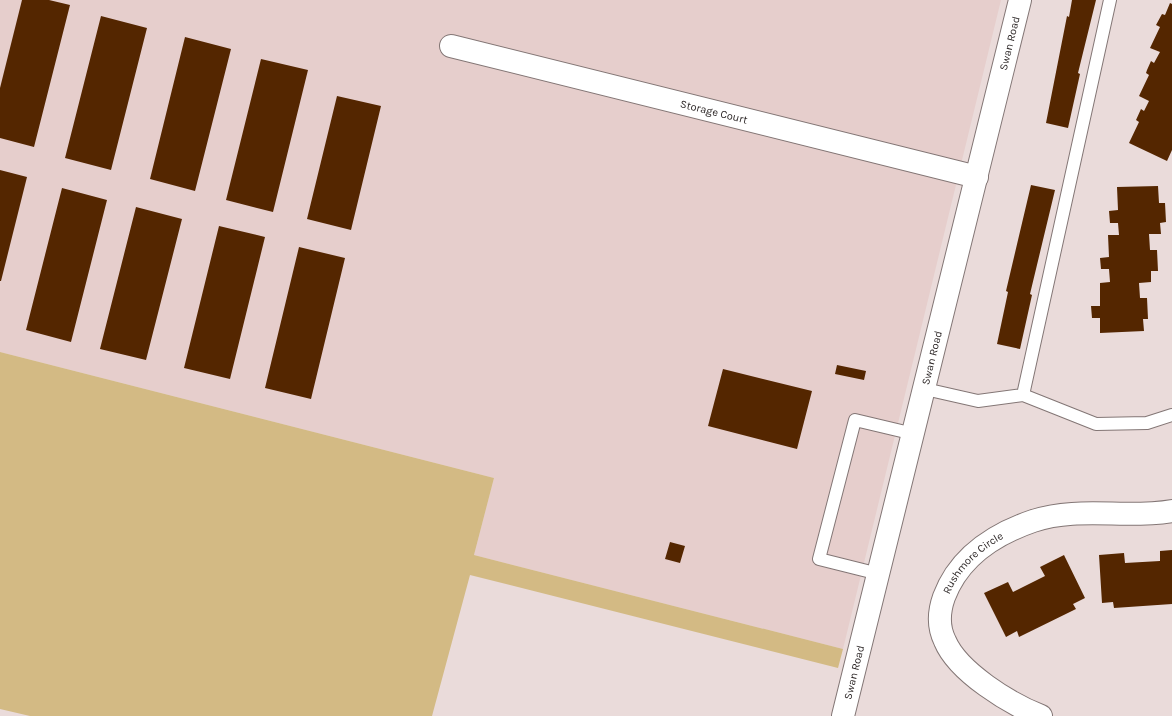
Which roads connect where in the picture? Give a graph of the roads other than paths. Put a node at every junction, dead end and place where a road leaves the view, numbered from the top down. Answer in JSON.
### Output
{"nodes":[{"id":1,"x":1020,"y":0,"type":"edge"},
{"id":2,"x":1110,"y":0,"type":"edge"},
{"id":3,"x":451,"y":46,"type":"dead end"},
{"id":4,"x":976,"y":177,"type":"junction"},
{"id":5,"x":925,"y":389,"type":"junction"},
{"id":6,"x":1023,"y":395,"type":"junction"},
{"id":7,"x":1172,"y":415,"type":"edge"},
{"id":8,"x":914,"y":434,"type":"junction"},
{"id":9,"x":1172,"y":511,"type":"edge"},
{"id":10,"x":879,"y":574,"type":"junction"},
{"id":11,"x":844,"y":716,"type":"edge"},
{"id":12,"x":1041,"y":716,"type":"edge"}],
"edges":[{"from":1,"to":4,"type":"street","name":"Swan Road"},
{"from":2,"to":6,"type":"lane"},
{"from":3,"to":4,"type":"street","name":"Storage Court"},
{"from":4,"to":5,"type":"street","name":"Swan Road"},
{"from":5,"to":6,"type":"lane"},
{"from":5,"to":8,"type":"street","name":"Swan Road"},
{"from":6,"to":7,"type":"lane"},
{"from":8,"to":10,"type":"street","name":"Swan Road"},
{"from":8,"to":10,"type":"lane"},
{"from":9,"to":12,"type":"street","name":"Rushmore Circle"},
{"from":10,"to":11,"type":"street","name":"Swan Road"}]}
